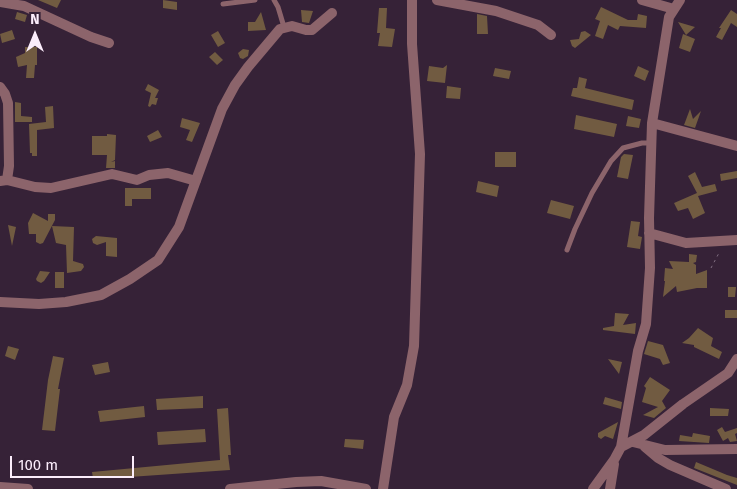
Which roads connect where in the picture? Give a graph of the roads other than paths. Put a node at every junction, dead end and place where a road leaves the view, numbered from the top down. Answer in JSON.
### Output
{"nodes":[{"id":1,"x":255,"y":0,"type":"edge"},
{"id":2,"x":274,"y":0,"type":"edge"},
{"id":3,"x":412,"y":0,"type":"edge"},
{"id":4,"x":437,"y":0,"type":"edge"},
{"id":5,"x":642,"y":0,"type":"edge"},
{"id":6,"x":680,"y":0,"type":"edge"},
{"id":7,"x":0,"y":1,"type":"edge"},
{"id":8,"x":659,"y":2,"type":"edge"},
{"id":9,"x":223,"y":4,"type":"dead end"},
{"id":10,"x":674,"y":9,"type":"junction"},
{"id":11,"x":332,"y":12,"type":"dead end"},
{"id":12,"x":284,"y":27,"type":"junction"},
{"id":13,"x":551,"y":35,"type":"dead end"},
{"id":14,"x":109,"y":43,"type":"dead end"},
{"id":15,"x":0,"y":87,"type":"edge"},
{"id":16,"x":652,"y":123,"type":"junction"},
{"id":17,"x":652,"y":144,"type":"junction"},
{"id":18,"x":737,"y":146,"type":"edge"},
{"id":19,"x":196,"y":180,"type":"junction"},
{"id":20,"x":4,"y":181,"type":"edge"},
{"id":21,"x":649,"y":233,"type":"junction"},
{"id":22,"x":737,"y":240,"type":"edge"},
{"id":23,"x":567,"y":250,"type":"dead end"},
{"id":24,"x":0,"y":302,"type":"edge"},
{"id":25,"x":737,"y":359,"type":"edge"},
{"id":26,"x":633,"y":442,"type":"junction"},
{"id":27,"x":643,"y":446,"type":"junction"},
{"id":28,"x":621,"y":447,"type":"junction"},
{"id":29,"x":737,"y":449,"type":"edge"},
{"id":30,"x":614,"y":460,"type":"junction"},
{"id":31,"x":334,"y":486,"type":"edge"},
{"id":32,"x":0,"y":488,"type":"edge"},
{"id":33,"x":28,"y":489,"type":"edge"},
{"id":34,"x":230,"y":489,"type":"edge"},
{"id":35,"x":366,"y":489,"type":"edge"},
{"id":36,"x":383,"y":489,"type":"edge"},
{"id":37,"x":593,"y":489,"type":"edge"},
{"id":38,"x":610,"y":489,"type":"edge"},
{"id":39,"x":726,"y":489,"type":"edge"}],
"edges":[{"from":1,"to":9,"type":"lane"},
{"from":2,"to":12,"type":"lane"},
{"from":3,"to":36,"type":"street"},
{"from":4,"to":13,"type":"street"},
{"from":5,"to":8,"type":"street"},
{"from":6,"to":10,"type":"street"},
{"from":7,"to":14,"type":"street"},
{"from":8,"to":10,"type":"street"},
{"from":10,"to":16,"type":"street"},
{"from":11,"to":12,"type":"street"},
{"from":12,"to":19,"type":"street"},
{"from":15,"to":20,"type":"street"},
{"from":16,"to":17,"type":"street"},
{"from":16,"to":18,"type":"street"},
{"from":17,"to":21,"type":"street"},
{"from":17,"to":23,"type":"lane"},
{"from":19,"to":20,"type":"street"},
{"from":19,"to":24,"type":"street"},
{"from":21,"to":22,"type":"street"},
{"from":21,"to":28,"type":"street"},
{"from":25,"to":26,"type":"street"},
{"from":26,"to":27,"type":"street"},
{"from":26,"to":28,"type":"street"},
{"from":27,"to":29,"type":"street"},
{"from":27,"to":39,"type":"street"},
{"from":28,"to":30,"type":"street"},
{"from":30,"to":37,"type":"street"},
{"from":30,"to":38,"type":"street"},
{"from":31,"to":34,"type":"street"},
{"from":31,"to":35,"type":"street"},
{"from":32,"to":33,"type":"street"}]}
